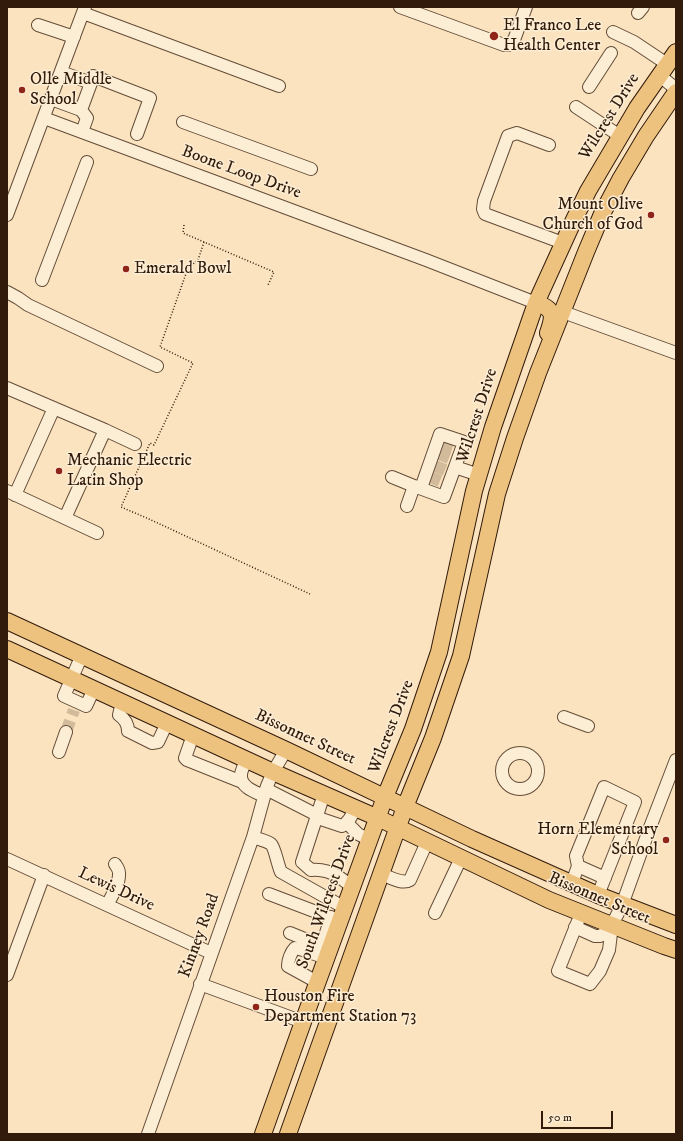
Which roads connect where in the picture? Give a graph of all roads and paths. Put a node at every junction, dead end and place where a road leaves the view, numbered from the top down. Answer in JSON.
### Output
{"nodes":[{"id":1,"x":400,"y":7,"type":"edge"},
{"id":2,"x":526,"y":7,"type":"edge"},
{"id":3,"x":84,"y":10,"type":"edge"},
{"id":4,"x":38,"y":25,"type":"dead end"},
{"id":5,"x":613,"y":32,"type":"dead end"},
{"id":6,"x":74,"y":37,"type":"junction"},
{"id":7,"x":611,"y":53,"type":"dead end"},
{"id":8,"x":667,"y":64,"type":"edge"},
{"id":9,"x":61,"y":72,"type":"junction"},
{"id":10,"x":90,"y":83,"type":"junction"},
{"id":11,"x":280,"y":86,"type":"dead end"},
{"id":12,"x":589,"y":87,"type":"dead end"},
{"id":13,"x":676,"y":90,"type":"edge"},
{"id":14,"x":51,"y":99,"type":"junction"},
{"id":15,"x":576,"y":107,"type":"dead end"},
{"id":16,"x":81,"y":110,"type":"junction"},
{"id":17,"x":44,"y":118,"type":"junction"},
{"id":18,"x":183,"y":122,"type":"dead end"},
{"id":19,"x":82,"y":132,"type":"junction"},
{"id":20,"x":137,"y":134,"type":"dead end"},
{"id":21,"x":620,"y":136,"type":"junction"},
{"id":22,"x":549,"y":145,"type":"dead end"},
{"id":23,"x":88,"y":162,"type":"dead end"},
{"id":24,"x":311,"y":169,"type":"dead end"},
{"id":25,"x":7,"y":215,"type":"edge"},
{"id":26,"x":184,"y":225,"type":"dead end"},
{"id":27,"x":204,"y":242,"type":"junction"},
{"id":28,"x":563,"y":243,"type":"junction"},
{"id":29,"x":42,"y":280,"type":"dead end"},
{"id":30,"x":268,"y":285,"type":"dead end"},
{"id":31,"x":7,"y":292,"type":"edge"},
{"id":32,"x":536,"y":303,"type":"junction"},
{"id":33,"x":563,"y":312,"type":"junction"},
{"id":34,"x":676,"y":353,"type":"edge"},
{"id":35,"x":157,"y":366,"type":"dead end"},
{"id":36,"x":538,"y":373,"type":"junction"},
{"id":37,"x":7,"y":388,"type":"edge"},
{"id":38,"x":54,"y":408,"type":"junction"},
{"id":39,"x":493,"y":427,"type":"junction"},
{"id":40,"x":105,"y":430,"type":"junction"},
{"id":41,"x":516,"y":438,"type":"junction"},
{"id":42,"x":136,"y":444,"type":"dead end"},
{"id":43,"x":439,"y":469,"type":"junction"},
{"id":44,"x":479,"y":475,"type":"junction"},
{"id":45,"x":392,"y":477,"type":"dead end"},
{"id":46,"x":11,"y":493,"type":"edge"},
{"id":47,"x":407,"y":506,"type":"dead end"},
{"id":48,"x":65,"y":518,"type":"junction"},
{"id":49,"x":97,"y":533,"type":"dead end"},
{"id":50,"x":465,"y":536,"type":"junction"},
{"id":51,"x":484,"y":553,"type":"junction"},
{"id":52,"x":310,"y":594,"type":"dead end"},
{"id":53,"x":7,"y":621,"type":"edge"},
{"id":54,"x":7,"y":649,"type":"edge"},
{"id":55,"x":439,"y":652,"type":"junction"},
{"id":56,"x":82,"y":656,"type":"junction"},
{"id":57,"x":461,"y":656,"type":"junction"},
{"id":58,"x":71,"y":678,"type":"junction"},
{"id":59,"x":94,"y":689,"type":"junction"},
{"id":60,"x":122,"y":702,"type":"junction"},
{"id":61,"x":189,"y":705,"type":"junction"},
{"id":62,"x":564,"y":716,"type":"dead end"},
{"id":63,"x":173,"y":725,"type":"junction"},
{"id":64,"x":588,"y":726,"type":"dead end"},
{"id":65,"x":66,"y":732,"type":"tunnel mouth"},
{"id":66,"x":193,"y":735,"type":"junction"},
{"id":67,"x":286,"y":750,"type":"junction"},
{"id":68,"x":60,"y":752,"type":"dead end"},
{"id":69,"x":247,"y":759,"type":"junction"},
{"id":70,"x":676,"y":760,"type":"edge"},
{"id":71,"x":273,"y":772,"type":"junction"},
{"id":72,"x":242,"y":782,"type":"junction"},
{"id":73,"x":265,"y":793,"type":"junction"},
{"id":74,"x":324,"y":794,"type":"junction"},
{"id":75,"x":385,"y":797,"type":"junction"},
{"id":76,"x":405,"y":807,"type":"junction"},
{"id":77,"x":355,"y":808,"type":"junction"},
{"id":78,"x":317,"y":814,"type":"junction"},
{"id":79,"x":378,"y":818,"type":"junction"},
{"id":80,"x":347,"y":823,"type":"junction"},
{"id":81,"x":397,"y":828,"type":"junction"},
{"id":82,"x":253,"y":837,"type":"junction"},
{"id":83,"x":370,"y":840,"type":"junction"},
{"id":84,"x":427,"y":842,"type":"junction"},
{"id":85,"x":7,"y":858,"type":"edge"},
{"id":86,"x":461,"y":858,"type":"junction"},
{"id":87,"x":115,"y":864,"type":"dead end"},
{"id":88,"x":578,"y":866,"type":"junction"},
{"id":89,"x":381,"y":874,"type":"junction"},
{"id":90,"x":44,"y":875,"type":"junction"},
{"id":91,"x":605,"y":878,"type":"junction"},
{"id":92,"x":572,"y":883,"type":"junction"},
{"id":93,"x":350,"y":885,"type":"junction"},
{"id":94,"x":269,"y":894,"type":"dead end"},
{"id":95,"x":598,"y":895,"type":"junction"},
{"id":96,"x":107,"y":905,"type":"junction"},
{"id":97,"x":622,"y":905,"type":"junction"},
{"id":98,"x":435,"y":913,"type":"dead end"},
{"id":99,"x":338,"y":915,"type":"junction"},
{"id":100,"x":578,"y":920,"type":"junction"},
{"id":101,"x":612,"y":925,"type":"junction"},
{"id":102,"x":676,"y":925,"type":"edge"},
{"id":103,"x":290,"y":933,"type":"dead end"},
{"id":104,"x":676,"y":950,"type":"edge"},
{"id":105,"x":324,"y":952,"type":"junction"},
{"id":106,"x":211,"y":953,"type":"junction"},
{"id":107,"x":7,"y":975,"type":"edge"},
{"id":108,"x":317,"y":982,"type":"junction"},
{"id":109,"x":200,"y":984,"type":"junction"},
{"id":110,"x":303,"y":1022,"type":"junction"},
{"id":111,"x":327,"y":1026,"type":"junction"},
{"id":112,"x":148,"y":1134,"type":"edge"},
{"id":113,"x":263,"y":1134,"type":"edge"},
{"id":114,"x":288,"y":1134,"type":"edge"}],
"edges":[{"from":1,"to":2,"type":"street"},
{"from":3,"to":6,"type":"street"},
{"from":3,"to":11,"type":"street"},
{"from":4,"to":6,"type":"street"},
{"from":5,"to":8,"type":"street"},
{"from":6,"to":9,"type":"street"},
{"from":7,"to":12,"type":"street"},
{"from":8,"to":13,"type":"street"},
{"from":8,"to":21,"type":"main road","name":"Wilcrest Drive"},
{"from":9,"to":10,"type":"street"},
{"from":9,"to":14,"type":"street"},
{"from":10,"to":16,"type":"street"},
{"from":10,"to":20,"type":"street"},
{"from":13,"to":33,"type":"main road"},
{"from":14,"to":16,"type":"street"},
{"from":14,"to":17,"type":"street"},
{"from":15,"to":21,"type":"street"},
{"from":16,"to":19,"type":"street"},
{"from":17,"to":19,"type":"street","name":"Boone Loop Drive"},
{"from":17,"to":25,"type":"street"},
{"from":18,"to":24,"type":"street"},
{"from":19,"to":32,"type":"street","name":"Boone Loop Drive"},
{"from":21,"to":28,"type":"main road","name":"Wilcrest Drive"},
{"from":22,"to":28,"type":"street"},
{"from":23,"to":29,"type":"street"},
{"from":26,"to":27,"type":"path"},
{"from":27,"to":30,"type":"path"},
{"from":27,"to":52,"type":"path"},
{"from":28,"to":32,"type":"main road","name":"Wilcrest Drive"},
{"from":31,"to":35,"type":"street"},
{"from":32,"to":36,"type":"main road"},
{"from":32,"to":39,"type":"main road","name":"Wilcrest Drive"},
{"from":33,"to":34,"type":"street"},
{"from":33,"to":36,"type":"main road"},
{"from":36,"to":41,"type":"main road"},
{"from":37,"to":38,"type":"street"},
{"from":38,"to":40,"type":"street"},
{"from":38,"to":46,"type":"street"},
{"from":39,"to":41,"type":"main road"},
{"from":39,"to":44,"type":"main road","name":"Wilcrest Drive"},
{"from":40,"to":42,"type":"street"},
{"from":40,"to":48,"type":"street"},
{"from":41,"to":51,"type":"main road"},
{"from":43,"to":44,"type":"street"},
{"from":43,"to":45,"type":"street"},
{"from":43,"to":47,"type":"street"},
{"from":44,"to":50,"type":"main road","name":"Wilcrest Drive"},
{"from":46,"to":48,"type":"street"},
{"from":48,"to":49,"type":"street"},
{"from":50,"to":51,"type":"main road"},
{"from":50,"to":55,"type":"main road","name":"Wilcrest Drive"},
{"from":51,"to":57,"type":"main road"},
{"from":53,"to":56,"type":"main road","name":"Bissonnet Street"},
{"from":54,"to":58,"type":"main road","name":"Bissonnet Street"},
{"from":55,"to":57,"type":"main road"},
{"from":55,"to":75,"type":"main road","name":"Wilcrest Drive"},
{"from":56,"to":58,"type":"street"},
{"from":56,"to":61,"type":"main road","name":"Bissonnet Street"},
{"from":57,"to":76,"type":"main road"},
{"from":58,"to":59,"type":"main road","name":"Bissonnet Street"},
{"from":58,"to":59,"type":"street"},
{"from":59,"to":60,"type":"main road","name":"Bissonnet Street"},
{"from":60,"to":63,"type":"main road","name":"Bissonnet Street"},
{"from":60,"to":63,"type":"street"},
{"from":61,"to":63,"type":"main road"},
{"from":61,"to":67,"type":"main road","name":"Bissonnet Street"},
{"from":62,"to":64,"type":"street"},
{"from":63,"to":66,"type":"main road","name":"Bissonnet Street"},
{"from":65,"to":68,"type":"street"},
{"from":66,"to":69,"type":"main road","name":"Bissonnet Street"},
{"from":66,"to":72,"type":"street"},
{"from":67,"to":71,"type":"street","name":"Kinney Road"},
{"from":67,"to":75,"type":"main road","name":"Bissonnet Street"},
{"from":69,"to":71,"type":"main road","name":"Bissonnet Street"},
{"from":69,"to":72,"type":"street"},
{"from":70,"to":97,"type":"street"},
{"from":71,"to":73,"type":"street","name":"Kinney Road"},
{"from":71,"to":74,"type":"main road","name":"Bissonnet Street"},
{"from":72,"to":73,"type":"street"},
{"from":73,"to":78,"type":"street"},
{"from":73,"to":82,"type":"street","name":"Kinney Road"},
{"from":74,"to":77,"type":"main road","name":"Bissonnet Street"},
{"from":74,"to":78,"type":"street"},
{"from":75,"to":76,"type":"main road","name":"Bissonnet Street"},
{"from":75,"to":79,"type":"main road","name":"Wilcrest Drive"},
{"from":76,"to":81,"type":"main road"},
{"from":76,"to":92,"type":"main road","name":"Bissonnet Street"},
{"from":77,"to":79,"type":"main road","name":"Bissonnet Street"},
{"from":77,"to":80,"type":"street"},
{"from":78,"to":80,"type":"street"},
{"from":78,"to":93,"type":"street"},
{"from":79,"to":81,"type":"main road","name":"Bissonnet Street"},
{"from":79,"to":83,"type":"main road","name":"South Wilcrest Drive"},
{"from":80,"to":83,"type":"street"},
{"from":81,"to":84,"type":"main road","name":"Bissonnet Street"},
{"from":81,"to":89,"type":"main road"},
{"from":82,"to":99,"type":"street"},
{"from":82,"to":106,"type":"street","name":"Kinney Road"},
{"from":83,"to":93,"type":"main road","name":"South Wilcrest Drive"},
{"from":84,"to":86,"type":"main road","name":"Bissonnet Street"},
{"from":84,"to":89,"type":"street"},
{"from":85,"to":90,"type":"street","name":"Lewis Drive"},
{"from":86,"to":98,"type":"street"},
{"from":86,"to":100,"type":"main road","name":"Bissonnet Street"},
{"from":87,"to":96,"type":"street"},
{"from":88,"to":91,"type":"street"},
{"from":88,"to":91,"type":"street"},
{"from":88,"to":92,"type":"street"},
{"from":89,"to":111,"type":"main road"},
{"from":90,"to":96,"type":"street","name":"Lewis Drive"},
{"from":90,"to":107,"type":"street"},
{"from":91,"to":95,"type":"street"},
{"from":92,"to":95,"type":"main road","name":"Bissonnet Street"},
{"from":93,"to":99,"type":"main road","name":"South Wilcrest Drive"},
{"from":94,"to":99,"type":"street"},
{"from":95,"to":97,"type":"main road","name":"Bissonnet Street"},
{"from":96,"to":106,"type":"street","name":"Lewis Drive"},
{"from":97,"to":101,"type":"street"},
{"from":97,"to":102,"type":"main road","name":"Bissonnet Street"},
{"from":99,"to":105,"type":"main road","name":"South Wilcrest Drive"},
{"from":100,"to":101,"type":"main road","name":"Bissonnet Street"},
{"from":100,"to":101,"type":"street"},
{"from":101,"to":104,"type":"main road","name":"Bissonnet Street"},
{"from":103,"to":105,"type":"street"},
{"from":105,"to":108,"type":"main road","name":"South Wilcrest Drive"},
{"from":105,"to":108,"type":"street"},
{"from":106,"to":109,"type":"street","name":"Kinney Road"},
{"from":108,"to":110,"type":"main road","name":"South Wilcrest Drive"},
{"from":109,"to":110,"type":"street"},
{"from":109,"to":112,"type":"street","name":"Kinney Road"},
{"from":110,"to":111,"type":"main road"},
{"from":110,"to":113,"type":"main road","name":"South Wilcrest Drive"},
{"from":111,"to":114,"type":"main road"}]}
